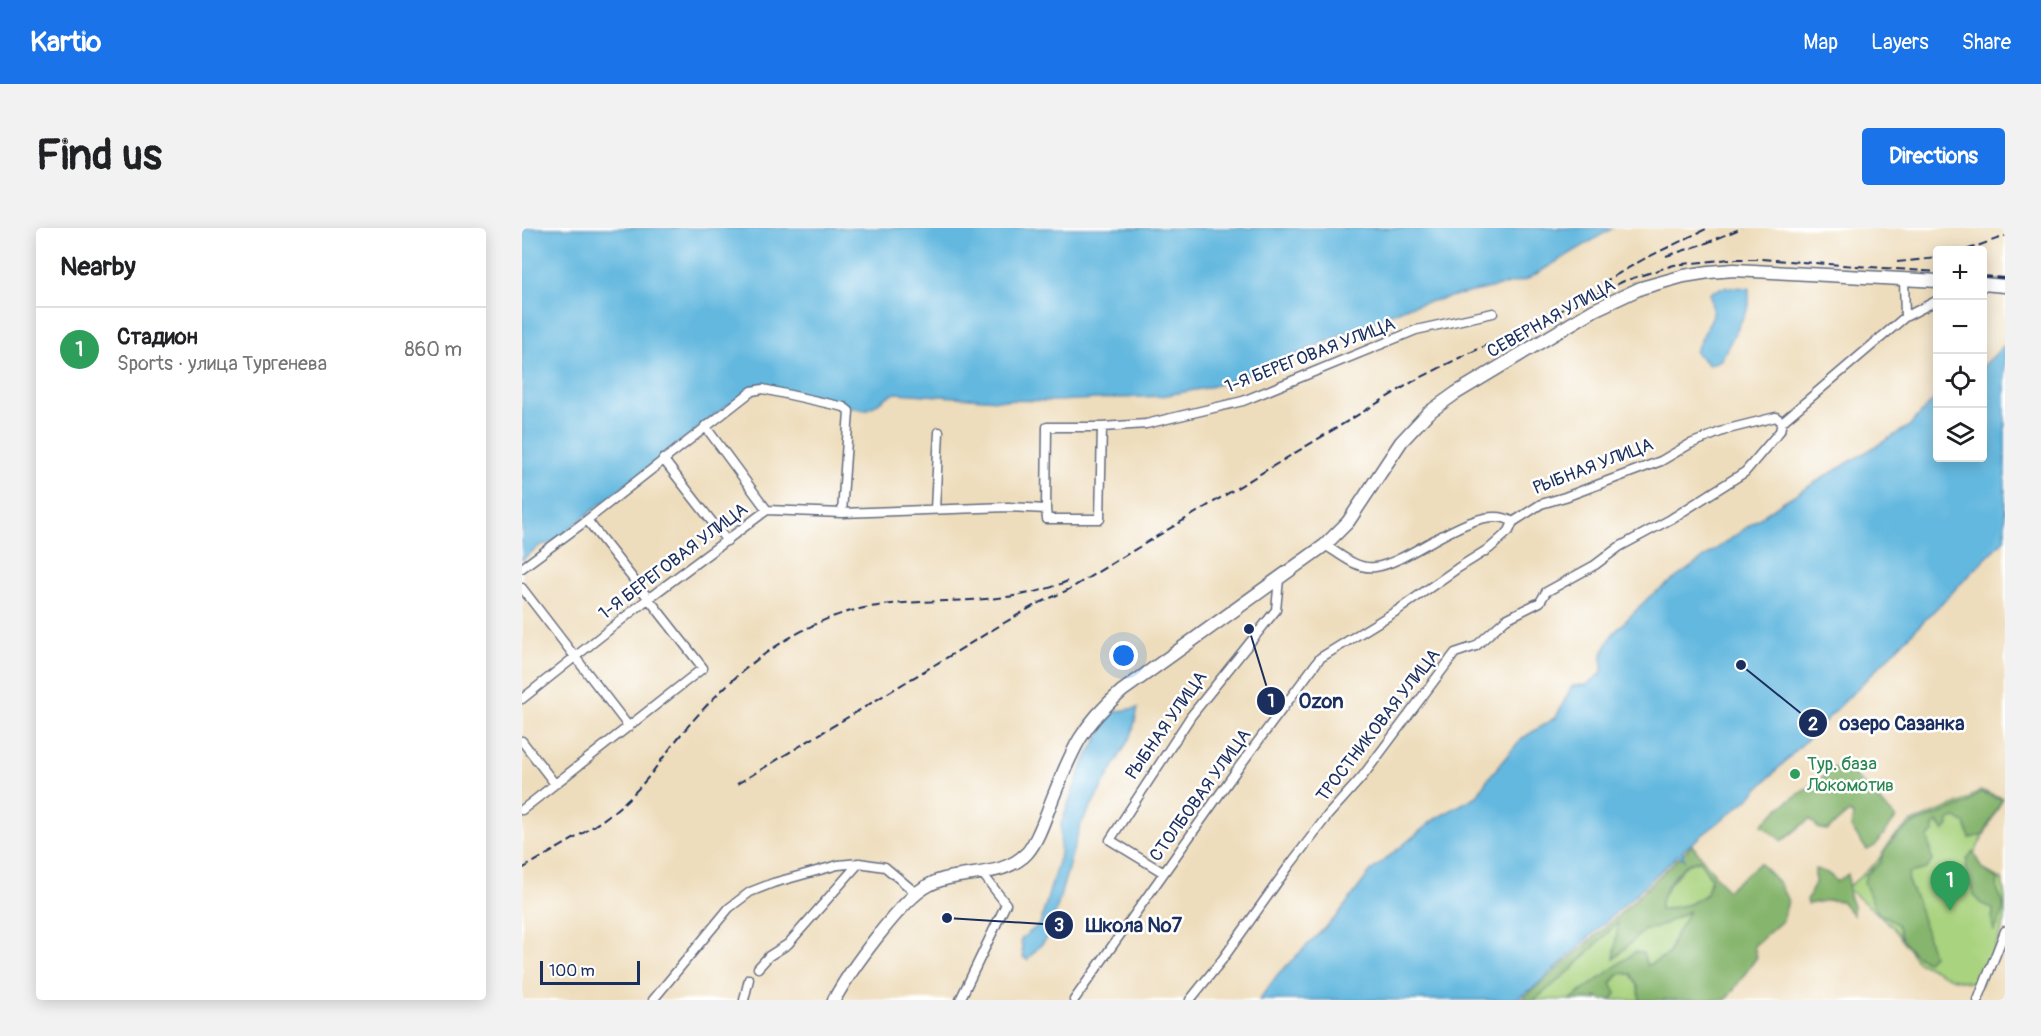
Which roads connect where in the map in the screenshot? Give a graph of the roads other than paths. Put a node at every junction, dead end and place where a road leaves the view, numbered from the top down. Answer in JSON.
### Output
{"nodes":[{"id":1,"x":1904,"y":279,"type":"junction"},
{"id":2,"x":1933,"y":281,"type":"edge"},
{"id":3,"x":1987,"y":284,"type":"edge"},
{"id":4,"x":2005,"y":286,"type":"edge"},
{"id":5,"x":1933,"y":302,"type":"edge"},
{"id":6,"x":1493,"y":313,"type":"dead end"},
{"id":7,"x":1905,"y":316,"type":"junction"},
{"id":8,"x":1782,"y":422,"type":"junction"},
{"id":9,"x":705,"y":426,"type":"junction"},
{"id":10,"x":1102,"y":427,"type":"junction"},
{"id":11,"x":939,"y":432,"type":"dead end"},
{"id":12,"x":663,"y":459,"type":"junction"},
{"id":13,"x":1046,"y":509,"type":"junction"},
{"id":14,"x":767,"y":510,"type":"junction"},
{"id":15,"x":935,"y":510,"type":"junction"},
{"id":16,"x":842,"y":513,"type":"junction"},
{"id":17,"x":587,"y":520,"type":"junction"},
{"id":18,"x":1513,"y":522,"type":"junction"},
{"id":19,"x":727,"y":541,"type":"junction"},
{"id":20,"x":1326,"y":544,"type":"junction"},
{"id":21,"x":522,"y":568,"type":"edge"},
{"id":22,"x":1279,"y":579,"type":"junction"},
{"id":23,"x":522,"y":588,"type":"edge"},
{"id":24,"x":649,"y":598,"type":"junction"},
{"id":25,"x":576,"y":655,"type":"junction"},
{"id":26,"x":522,"y":699,"type":"edge"},
{"id":27,"x":629,"y":727,"type":"junction"},
{"id":28,"x":522,"y":741,"type":"edge"},
{"id":29,"x":555,"y":784,"type":"junction"},
{"id":30,"x":522,"y":810,"type":"edge"},
{"id":31,"x":859,"y":863,"type":"junction"},
{"id":32,"x":982,"y":873,"type":"junction"},
{"id":33,"x":1164,"y":873,"type":"junction"},
{"id":34,"x":916,"y":893,"type":"junction"},
{"id":35,"x":2005,"y":931,"type":"edge"},
{"id":36,"x":758,"y":968,"type":"dead end"},
{"id":37,"x":749,"y":979,"type":"dead end"},
{"id":38,"x":653,"y":1000,"type":"edge"},
{"id":39,"x":744,"y":1000,"type":"edge"},
{"id":40,"x":834,"y":1000,"type":"edge"},
{"id":41,"x":960,"y":1000,"type":"edge"},
{"id":42,"x":1074,"y":1000,"type":"edge"},
{"id":43,"x":1190,"y":1000,"type":"edge"},
{"id":44,"x":1978,"y":1000,"type":"edge"}],
"edges":[{"from":1,"to":2,"type":"street"},
{"from":1,"to":7,"type":"street"},
{"from":1,"to":20,"type":"street","name":"СЕВЕРНАЯ УЛИЦА"},
{"from":3,"to":4,"type":"street"},
{"from":5,"to":7,"type":"street"},
{"from":6,"to":10,"type":"street","name":"1-Я БЕРЕГОВАЯ УЛИЦА"},
{"from":7,"to":8,"type":"street"},
{"from":8,"to":18,"type":"street","name":"РЫБНАЯ УЛИЦА"},
{"from":8,"to":43,"type":"street","name":"ТРОСТНИКОВАЯ УЛИЦА"},
{"from":9,"to":12,"type":"street"},
{"from":9,"to":14,"type":"street"},
{"from":9,"to":16,"type":"street"},
{"from":10,"to":13,"type":"street","name":"1-Я БЕРЕГОВАЯ УЛИЦА"},
{"from":10,"to":13,"type":"street","name":"1-Я БЕРЕГОВАЯ УЛИЦА"},
{"from":11,"to":15,"type":"street"},
{"from":12,"to":17,"type":"street"},
{"from":12,"to":19,"type":"street"},
{"from":13,"to":15,"type":"street","name":"1-Я БЕРЕГОВАЯ УЛИЦА"},
{"from":14,"to":16,"type":"street","name":"1-Я БЕРЕГОВАЯ УЛИЦА"},
{"from":14,"to":19,"type":"street","name":"1-Я БЕРЕГОВАЯ УЛИЦА"},
{"from":15,"to":16,"type":"street","name":"1-Я БЕРЕГОВАЯ УЛИЦА"},
{"from":17,"to":21,"type":"street"},
{"from":17,"to":24,"type":"street"},
{"from":18,"to":20,"type":"street"},
{"from":18,"to":33,"type":"street","name":"СТОЛБОВАЯ УЛИЦА"},
{"from":19,"to":24,"type":"street","name":"1-Я БЕРЕГОВАЯ УЛИЦА"},
{"from":20,"to":22,"type":"street","name":"РЫБНАЯ УЛИЦА"},
{"from":22,"to":32,"type":"street","name":"РЫБНАЯ УЛИЦА"},
{"from":22,"to":33,"type":"street","name":"РЫБНАЯ УЛИЦА"},
{"from":23,"to":25,"type":"street"},
{"from":24,"to":25,"type":"street","name":"1-Я БЕРЕГОВАЯ УЛИЦА"},
{"from":24,"to":27,"type":"street"},
{"from":25,"to":26,"type":"street","name":"1-Я БЕРЕГОВАЯ УЛИЦА"},
{"from":25,"to":27,"type":"street"},
{"from":27,"to":29,"type":"street"},
{"from":28,"to":29,"type":"street"},
{"from":29,"to":30,"type":"street"},
{"from":31,"to":34,"type":"street"},
{"from":31,"to":36,"type":"street"},
{"from":31,"to":38,"type":"street"},
{"from":32,"to":34,"type":"street","name":"РЫБНАЯ УЛИЦА"},
{"from":32,"to":41,"type":"street"},
{"from":33,"to":42,"type":"street","name":"СТОЛБОВАЯ УЛИЦА"},
{"from":34,"to":40,"type":"street"},
{"from":35,"to":44,"type":"street"},
{"from":37,"to":39,"type":"street"}]}
